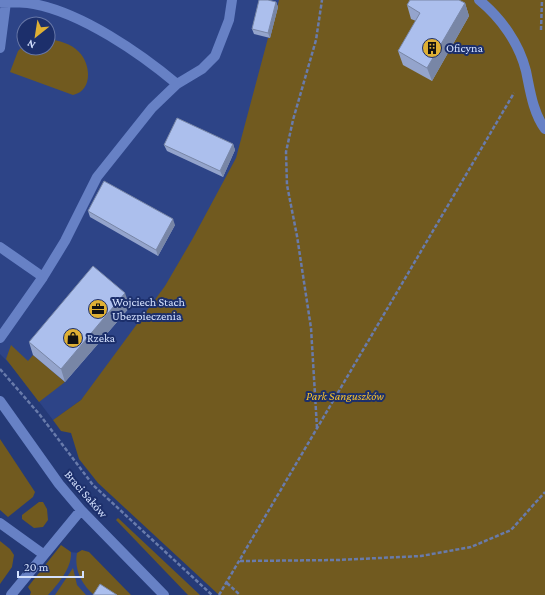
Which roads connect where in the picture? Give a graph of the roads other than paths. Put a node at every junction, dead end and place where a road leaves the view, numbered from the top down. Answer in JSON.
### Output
{"nodes":[{"id":1,"x":232,"y":0,"type":"edge"},
{"id":2,"x":479,"y":0,"type":"edge"},
{"id":3,"x":3,"y":2,"type":"edge"},
{"id":4,"x":0,"y":48,"type":"edge"},
{"id":5,"x":177,"y":84,"type":"junction"},
{"id":6,"x":545,"y":129,"type":"edge"},
{"id":7,"x":0,"y":247,"type":"edge"},
{"id":8,"x":43,"y":277,"type":"junction"},
{"id":9,"x":0,"y":338,"type":"edge"},
{"id":10,"x":0,"y":401,"type":"edge"},
{"id":11,"x":81,"y":510,"type":"junction"},
{"id":12,"x":0,"y":522,"type":"edge"},
{"id":13,"x":43,"y":554,"type":"junction"},
{"id":14,"x":11,"y":595,"type":"edge"},
{"id":15,"x":164,"y":595,"type":"edge"}],
"edges":[{"from":1,"to":5,"type":"street"},
{"from":2,"to":6,"type":"street"},
{"from":3,"to":4,"type":"street"},
{"from":3,"to":5,"type":"street"},
{"from":5,"to":8,"type":"street"},
{"from":7,"to":8,"type":"street"},
{"from":8,"to":9,"type":"street"},
{"from":10,"to":11,"type":"street","name":"Braci Saków"},
{"from":11,"to":13,"type":"street"},
{"from":11,"to":15,"type":"street","name":"Braci Saków"},
{"from":12,"to":13,"type":"street"},
{"from":13,"to":14,"type":"street"}]}
